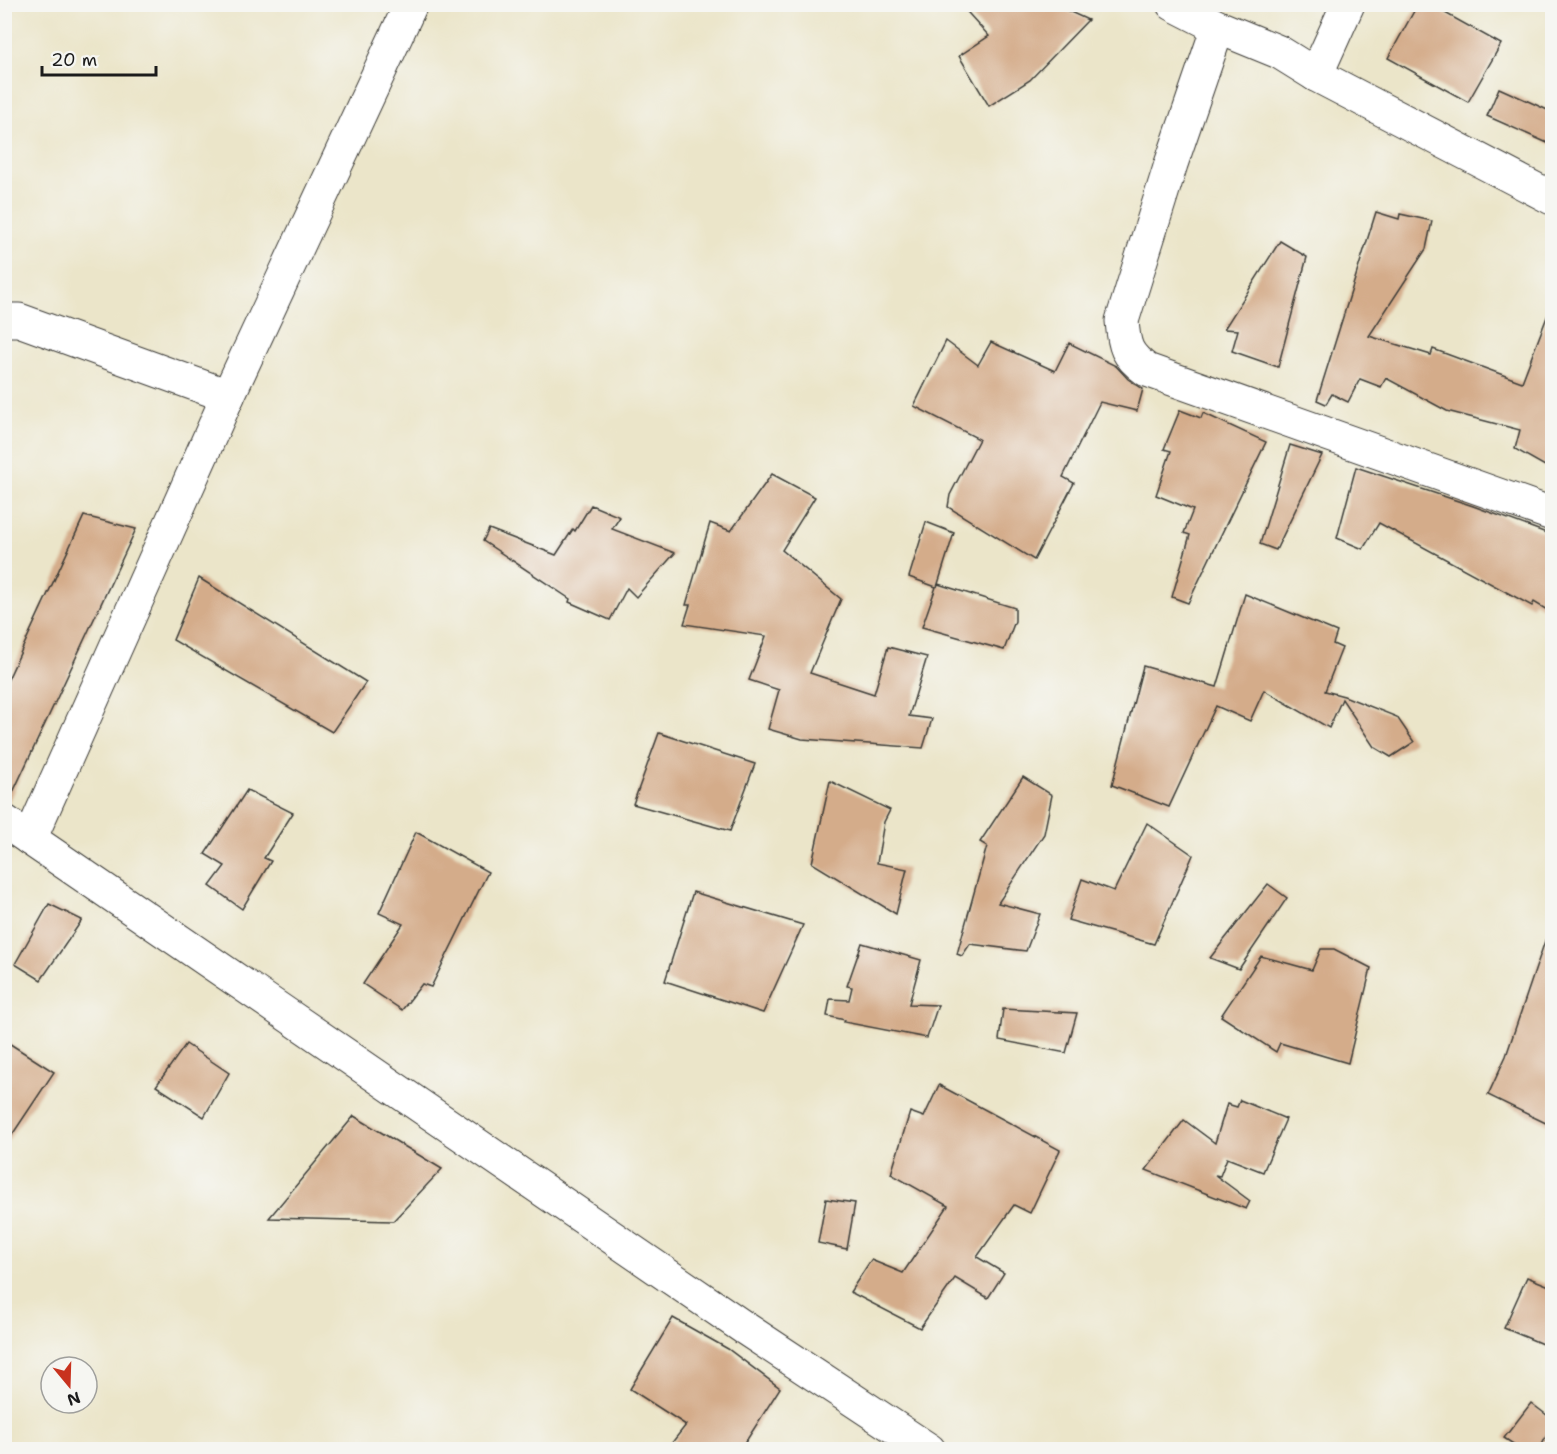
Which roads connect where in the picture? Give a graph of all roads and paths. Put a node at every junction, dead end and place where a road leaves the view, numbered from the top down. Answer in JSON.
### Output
{"nodes":[{"id":1,"x":411,"y":4,"type":"edge"},
{"id":2,"x":1173,"y":4,"type":"edge"},
{"id":3,"x":1348,"y":4,"type":"edge"},
{"id":4,"x":1218,"y":27,"type":"junction"},
{"id":5,"x":1316,"y":75,"type":"junction"},
{"id":6,"x":1550,"y":191,"type":"edge"},
{"id":7,"x":4,"y":320,"type":"edge"},
{"id":8,"x":228,"y":396,"type":"junction"},
{"id":9,"x":1552,"y":514,"type":"edge"},
{"id":10,"x":17,"y":830,"type":"edge"},
{"id":11,"x":928,"y":1449,"type":"edge"}],
"edges":[{"from":1,"to":8,"type":"street"},
{"from":2,"to":4,"type":"street"},
{"from":3,"to":5,"type":"street"},
{"from":4,"to":5,"type":"street"},
{"from":4,"to":9,"type":"street"},
{"from":5,"to":6,"type":"street"},
{"from":7,"to":8,"type":"street"},
{"from":8,"to":10,"type":"street"},
{"from":10,"to":11,"type":"street"}]}
